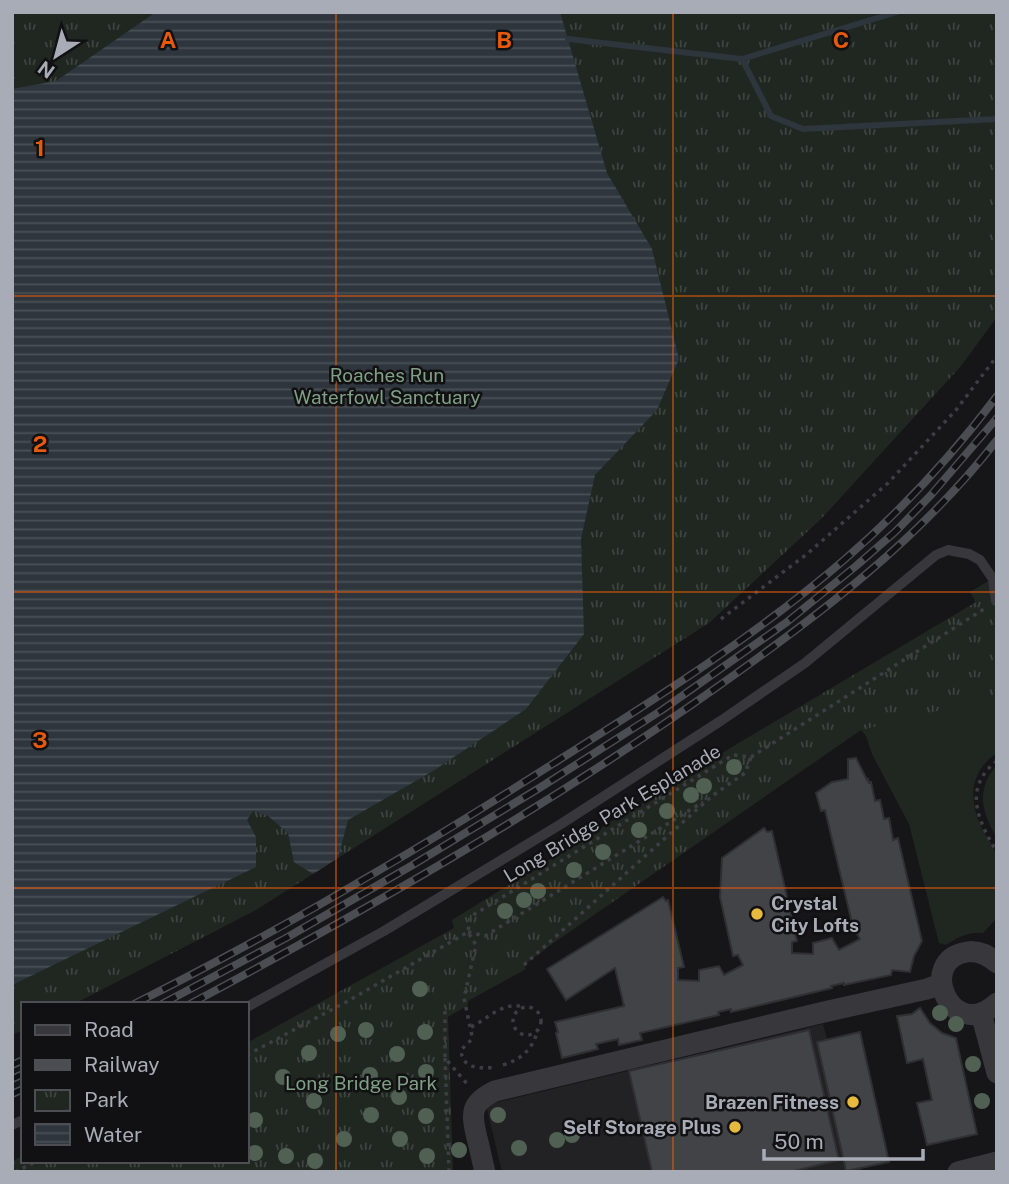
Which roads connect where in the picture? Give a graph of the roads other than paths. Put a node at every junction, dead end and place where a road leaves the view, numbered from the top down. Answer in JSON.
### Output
{"nodes":[{"id":1,"x":996,"y":601,"type":"edge"},
{"id":2,"x":997,"y":963,"type":"edge"},
{"id":3,"x":941,"y":984,"type":"junction"},
{"id":4,"x":248,"y":1006,"type":"edge"},
{"id":5,"x":989,"y":1008,"type":"edge"},
{"id":6,"x":997,"y":1073,"type":"edge"},
{"id":7,"x":997,"y":1162,"type":"edge"},
{"id":8,"x":485,"y":1172,"type":"edge"},
{"id":9,"x":958,"y":1172,"type":"edge"}],
"edges":[{"from":1,"to":4,"type":"lane"},
{"from":2,"to":3,"type":"street"},
{"from":3,"to":5,"type":"street"},
{"from":3,"to":8,"type":"street"},
{"from":5,"to":6,"type":"street"},
{"from":7,"to":9,"type":"street"}]}
